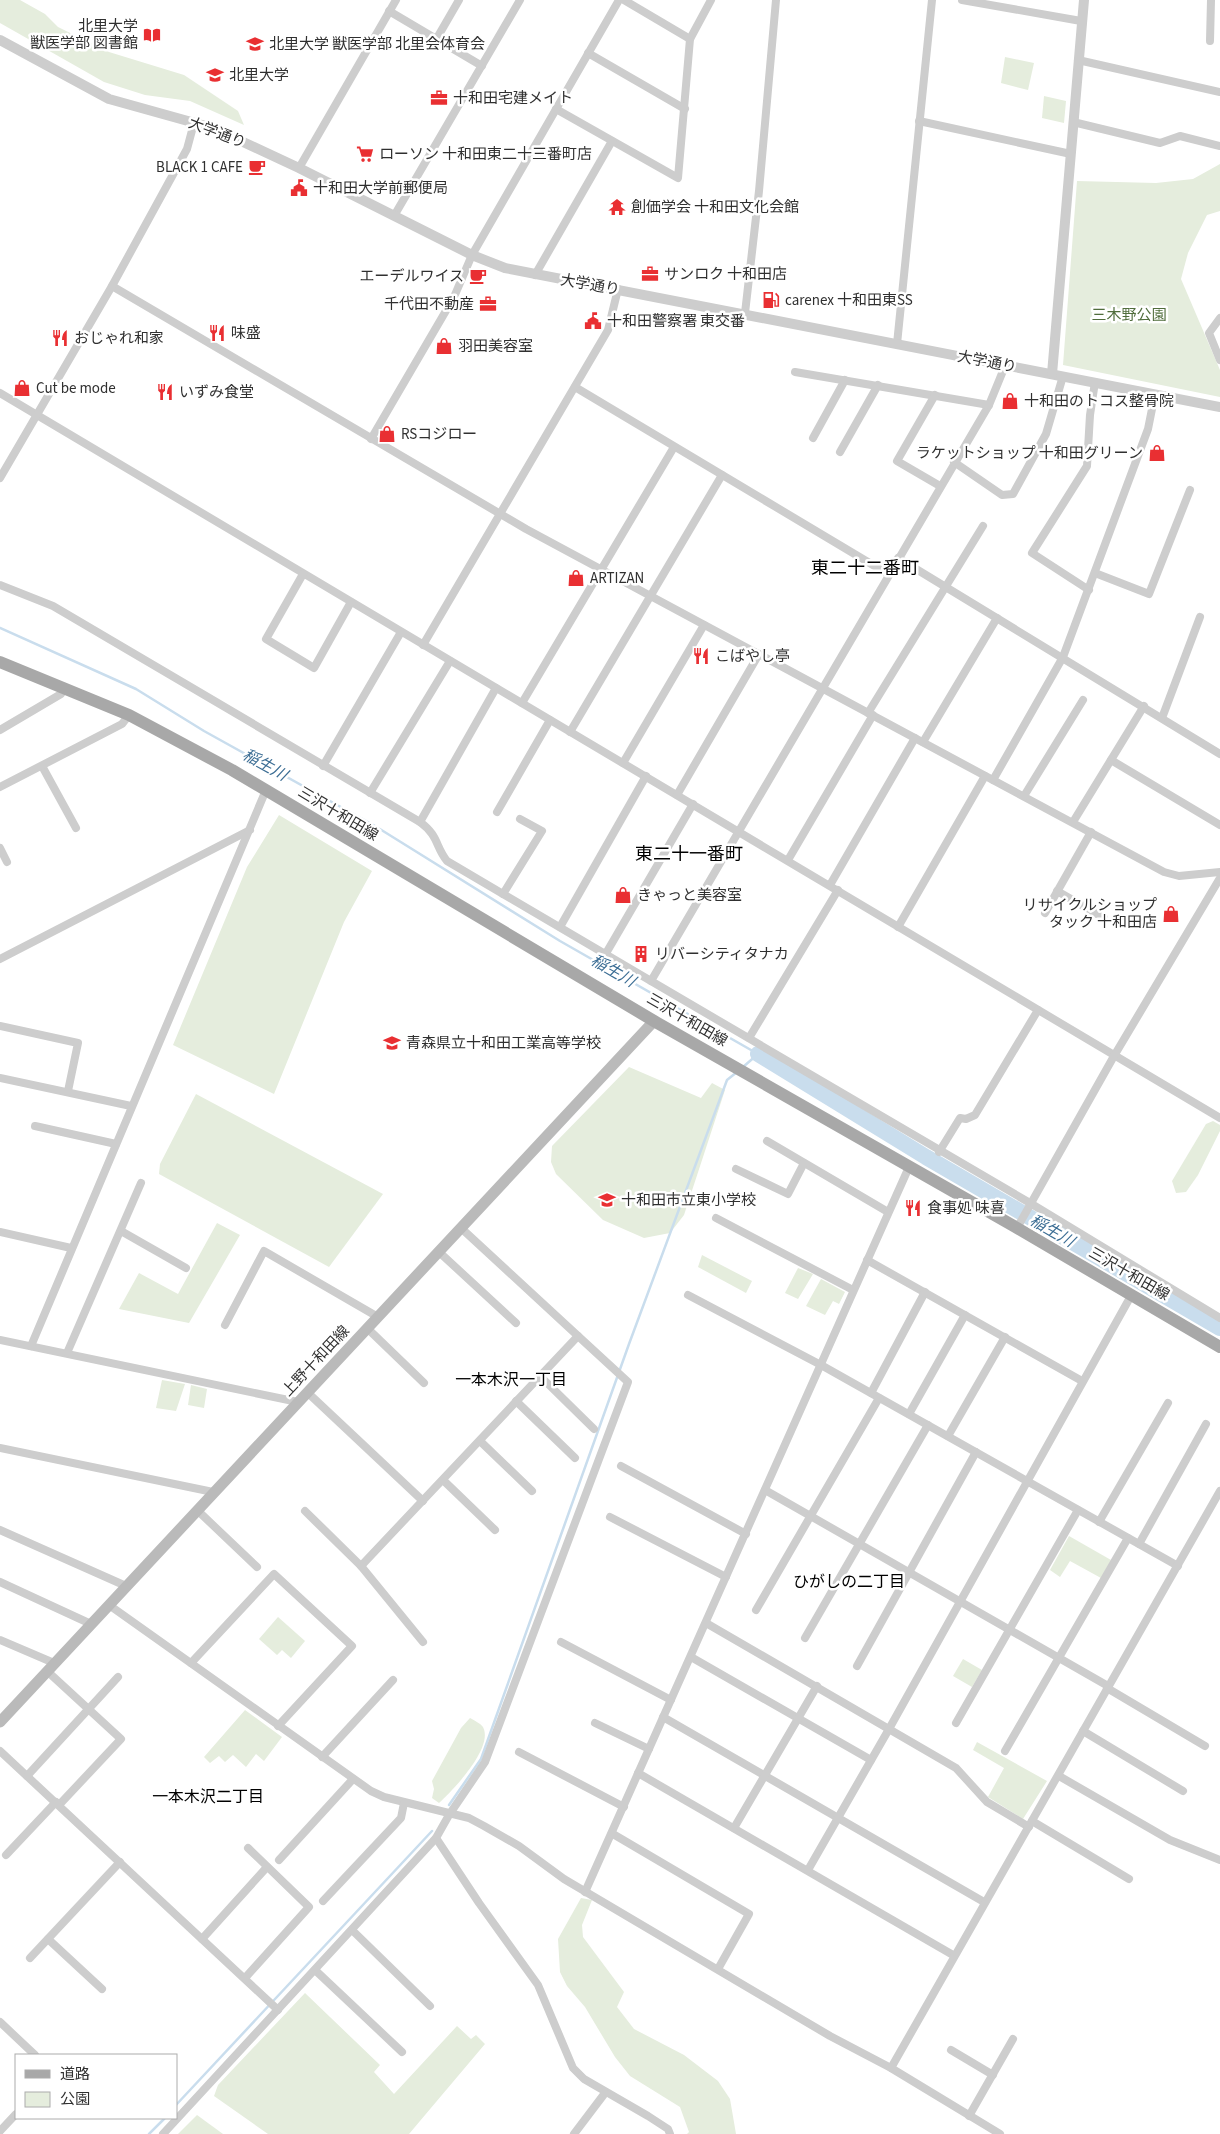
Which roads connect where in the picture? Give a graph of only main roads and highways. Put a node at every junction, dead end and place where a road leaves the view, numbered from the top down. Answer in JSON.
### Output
{"nodes":[{"id":1,"x":0,"y":662,"type":"edge"},
{"id":2,"x":654,"y":1021,"type":"junction"},
{"id":3,"x":1220,"y":1347,"type":"edge"},
{"id":4,"x":0,"y":1722,"type":"edge"}],
"edges":[{"from":1,"to":2,"type":"main road","name":"三沢十和田線"},
{"from":2,"to":3,"type":"main road","name":"三沢十和田線"},
{"from":2,"to":4,"type":"main road","name":"上野十和田線"}]}
